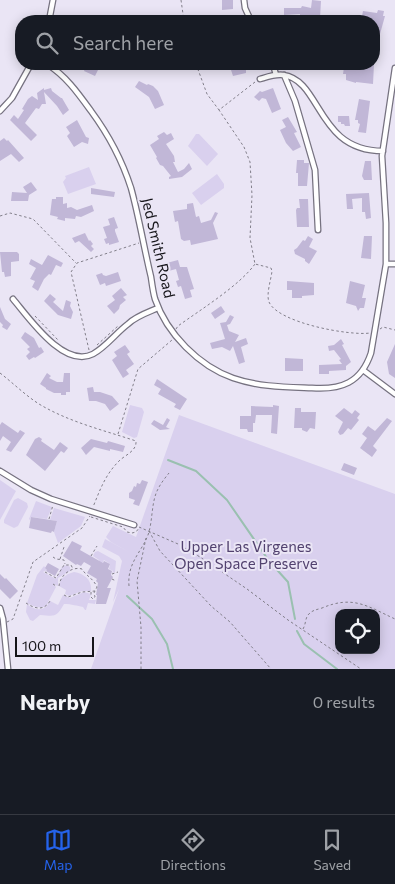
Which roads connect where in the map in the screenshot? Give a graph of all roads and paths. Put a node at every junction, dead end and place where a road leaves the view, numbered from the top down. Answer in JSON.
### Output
{"nodes":[{"id":1,"x":53,"y":0,"type":"edge"},
{"id":2,"x":181,"y":0,"type":"edge"},
{"id":3,"x":244,"y":0,"type":"edge"},
{"id":4,"x":50,"y":15,"type":"edge"},
{"id":5,"x":183,"y":15,"type":"edge"},
{"id":6,"x":248,"y":15,"type":"edge"},
{"id":7,"x":395,"y":68,"type":"edge"},
{"id":8,"x":28,"y":70,"type":"edge"},
{"id":9,"x":55,"y":70,"type":"edge"},
{"id":10,"x":198,"y":70,"type":"edge"},
{"id":11,"x":275,"y":70,"type":"edge"},
{"id":12,"x":276,"y":75,"type":"junction"},
{"id":13,"x":284,"y":75,"type":"junction"},
{"id":14,"x":260,"y":79,"type":"joint"},
{"id":15,"x":220,"y":110,"type":"junction"},
{"id":16,"x":0,"y":111,"type":"edge"},
{"id":17,"x":382,"y":151,"type":"junction"},
{"id":18,"x":0,"y":216,"type":"edge"},
{"id":19,"x":318,"y":230,"type":"dead end"},
{"id":20,"x":139,"y":243,"type":"dead end"},
{"id":21,"x":77,"y":263,"type":"junction"},
{"id":22,"x":255,"y":264,"type":"junction"},
{"id":23,"x":386,"y":264,"type":"junction"},
{"id":24,"x":395,"y":264,"type":"edge"},
{"id":25,"x":13,"y":299,"type":"dead end"},
{"id":26,"x":158,"y":308,"type":"junction"},
{"id":27,"x":35,"y":316,"type":"dead end"},
{"id":28,"x":119,"y":324,"type":"dead end"},
{"id":29,"x":395,"y":330,"type":"edge"},
{"id":30,"x":174,"y":333,"type":"junction"},
{"id":31,"x":375,"y":333,"type":"junction"},
{"id":32,"x":62,"y":344,"type":"dead end"},
{"id":33,"x":363,"y":370,"type":"junction"},
{"id":34,"x":0,"y":372,"type":"edge"},
{"id":35,"x":395,"y":394,"type":"edge"},
{"id":36,"x":118,"y":435,"type":"junction"},
{"id":37,"x":0,"y":471,"type":"edge"},
{"id":38,"x":169,"y":473,"type":"dead end"},
{"id":39,"x":53,"y":505,"type":"dead end"},
{"id":40,"x":92,"y":512,"type":"junction"},
{"id":41,"x":49,"y":519,"type":"dead end"},
{"id":42,"x":134,"y":525,"type":"joint"},
{"id":43,"x":149,"y":531,"type":"junction"},
{"id":44,"x":146,"y":538,"type":"junction"},
{"id":45,"x":97,"y":546,"type":"dead end"},
{"id":46,"x":64,"y":547,"type":"dead end"},
{"id":47,"x":91,"y":556,"type":"dead end"},
{"id":48,"x":53,"y":557,"type":"dead end"},
{"id":49,"x":60,"y":559,"type":"junction"},
{"id":50,"x":65,"y":564,"type":"junction"},
{"id":51,"x":73,"y":570,"type":"junction"},
{"id":52,"x":45,"y":572,"type":"dead end"},
{"id":53,"x":118,"y":572,"type":"dead end"},
{"id":54,"x":112,"y":574,"type":"dead end"},
{"id":55,"x":56,"y":576,"type":"junction"},
{"id":56,"x":60,"y":579,"type":"junction"},
{"id":57,"x":112,"y":579,"type":"dead end"},
{"id":58,"x":116,"y":581,"type":"dead end"},
{"id":59,"x":53,"y":584,"type":"dead end"},
{"id":60,"x":129,"y":586,"type":"dead end"},
{"id":61,"x":91,"y":591,"type":"junction"},
{"id":62,"x":95,"y":591,"type":"junction"},
{"id":63,"x":64,"y":595,"type":"dead end"},
{"id":64,"x":50,"y":600,"type":"dead end"},
{"id":65,"x":26,"y":603,"type":"dead end"},
{"id":66,"x":0,"y":608,"type":"edge"},
{"id":67,"x":395,"y":619,"type":"edge"},
{"id":68,"x":4,"y":624,"type":"junction"},
{"id":69,"x":302,"y":629,"type":"junction"},
{"id":70,"x":8,"y":669,"type":"edge"},
{"id":71,"x":141,"y":669,"type":"edge"},
{"id":72,"x":271,"y":669,"type":"edge"},
{"id":73,"x":361,"y":669,"type":"edge"}],
"edges":[{"from":1,"to":4,"type":"street"},
{"from":2,"to":5,"type":"path"},
{"from":3,"to":6,"type":"street"},
{"from":7,"to":17,"type":"street"},
{"from":8,"to":16,"type":"street"},
{"from":9,"to":26,"type":"street","name":"Jed Smith Road"},
{"from":10,"to":15,"type":"path"},
{"from":11,"to":12,"type":"street"},
{"from":12,"to":13,"type":"street"},
{"from":12,"to":14,"type":"street"},
{"from":13,"to":17,"type":"street"},
{"from":13,"to":19,"type":"street"},
{"from":14,"to":15,"type":"path"},
{"from":15,"to":22,"type":"path"},
{"from":17,"to":23,"type":"street"},
{"from":18,"to":21,"type":"path"},
{"from":20,"to":21,"type":"path"},
{"from":21,"to":28,"type":"path"},
{"from":22,"to":30,"type":"path"},
{"from":22,"to":31,"type":"path"},
{"from":23,"to":24,"type":"street"},
{"from":23,"to":31,"type":"street"},
{"from":25,"to":26,"type":"street"},
{"from":26,"to":30,"type":"street","name":"Jed Smith Road"},
{"from":27,"to":32,"type":"path"},
{"from":29,"to":31,"type":"path"},
{"from":30,"to":33,"type":"street","name":"Jed Smith Road"},
{"from":30,"to":36,"type":"path"},
{"from":31,"to":33,"type":"street"},
{"from":33,"to":35,"type":"street"},
{"from":34,"to":36,"type":"path"},
{"from":36,"to":40,"type":"path"},
{"from":37,"to":40,"type":"street"},
{"from":38,"to":43,"type":"path"},
{"from":39,"to":41,"type":"path"},
{"from":40,"to":42,"type":"street"},
{"from":40,"to":68,"type":"path"},
{"from":42,"to":43,"type":"path"},
{"from":43,"to":44,"type":"path"},
{"from":43,"to":69,"type":"path"},
{"from":43,"to":72,"type":"path"},
{"from":44,"to":60,"type":"path"},
{"from":44,"to":71,"type":"path"},
{"from":45,"to":47,"type":"path"},
{"from":46,"to":49,"type":"path"},
{"from":48,"to":49,"type":"path"},
{"from":49,"to":50,"type":"path"},
{"from":50,"to":51,"type":"path"},
{"from":50,"to":55,"type":"path"},
{"from":51,"to":56,"type":"path"},
{"from":51,"to":62,"type":"path"},
{"from":52,"to":55,"type":"path"},
{"from":53,"to":54,"type":"path"},
{"from":55,"to":56,"type":"path"},
{"from":56,"to":59,"type":"path"},
{"from":57,"to":58,"type":"path"},
{"from":61,"to":62,"type":"path"},
{"from":61,"to":62,"type":"path"},
{"from":61,"to":63,"type":"path"},
{"from":64,"to":65,"type":"path"},
{"from":66,"to":68,"type":"street"},
{"from":67,"to":69,"type":"path"},
{"from":68,"to":70,"type":"street"},
{"from":69,"to":73,"type":"path"}]}
